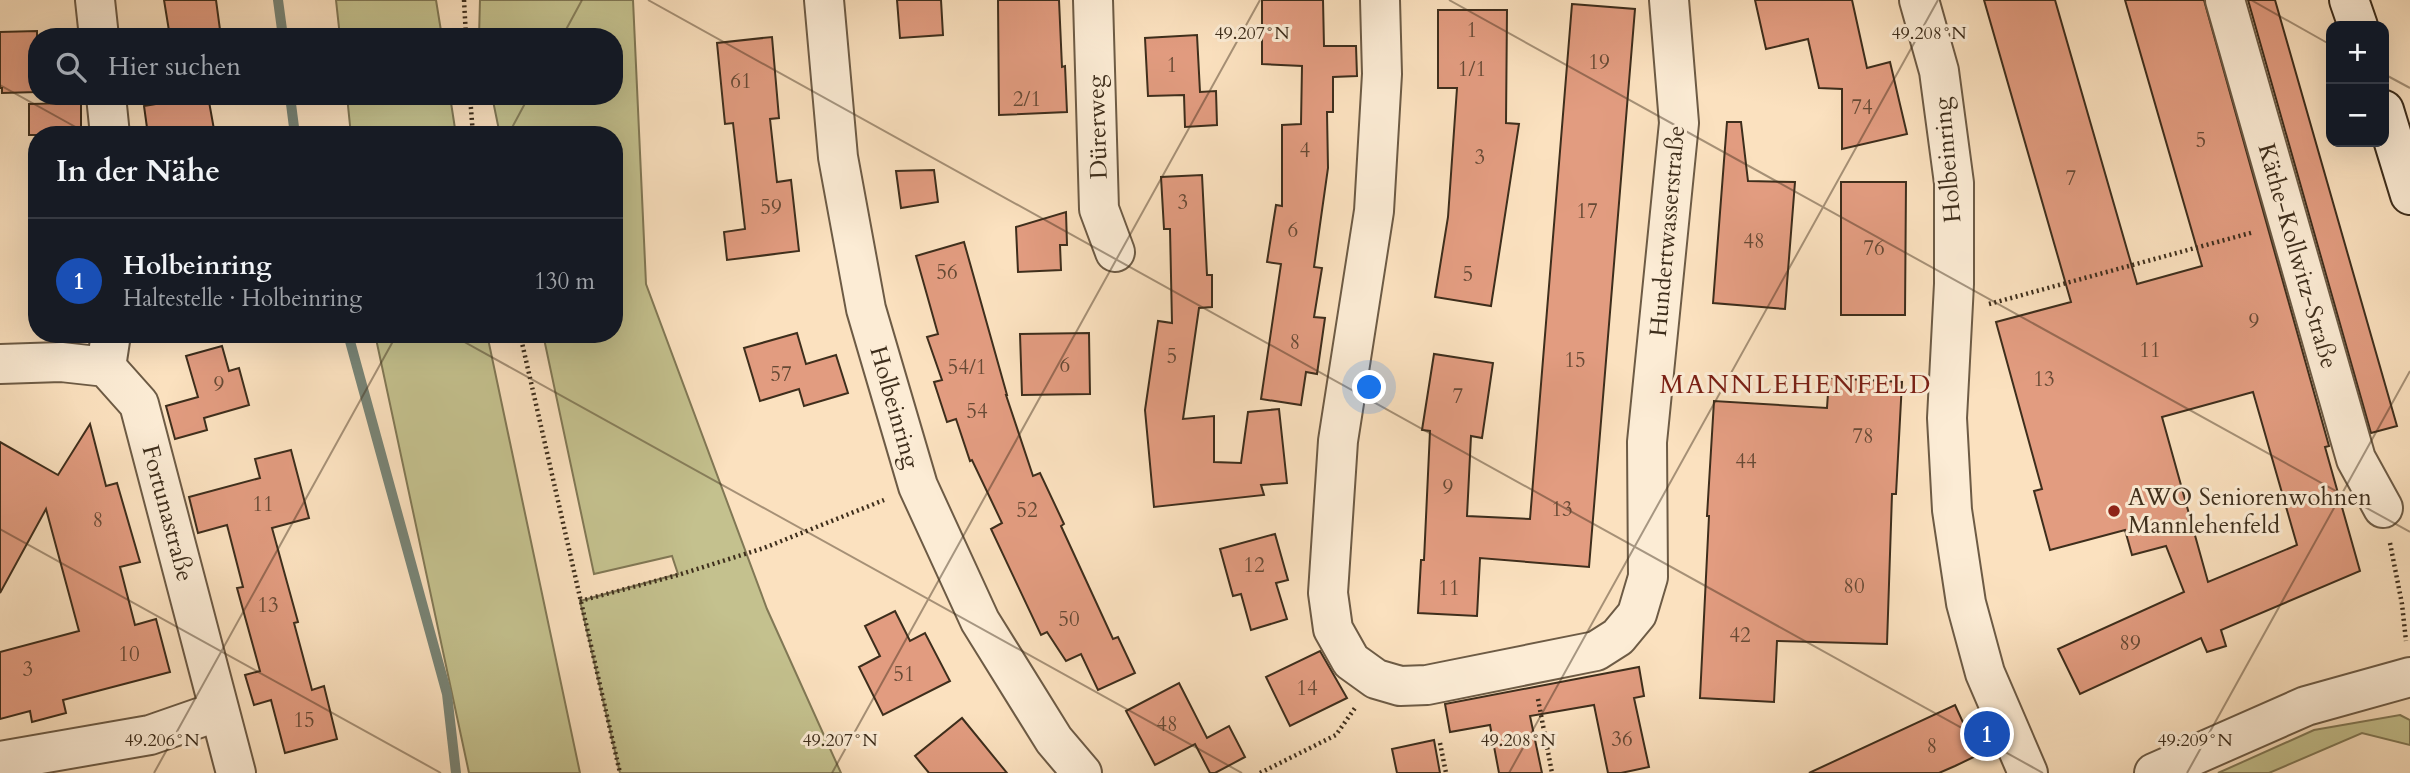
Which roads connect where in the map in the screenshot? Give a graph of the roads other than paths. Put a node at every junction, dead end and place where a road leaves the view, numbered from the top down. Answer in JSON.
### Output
{"nodes":[{"id":1,"x":95,"y":0,"type":"edge"},
{"id":2,"x":824,"y":0,"type":"edge"},
{"id":3,"x":1093,"y":0,"type":"edge"},
{"id":4,"x":1380,"y":0,"type":"edge"},
{"id":5,"x":1670,"y":0,"type":"edge"},
{"id":6,"x":1919,"y":0,"type":"edge"},
{"id":7,"x":2225,"y":0,"type":"edge"},
{"id":8,"x":2349,"y":0,"type":"edge"},
{"id":9,"x":2356,"y":21,"type":"edge"},
{"id":10,"x":98,"y":28,"type":"edge"},
{"id":11,"x":107,"y":105,"type":"edge"},
{"id":12,"x":109,"y":126,"type":"edge"},
{"id":13,"x":2389,"y":126,"type":"edge"},
{"id":14,"x":2407,"y":184,"type":"edge"},
{"id":15,"x":1115,"y":252,"type":"dead end"},
{"id":16,"x":108,"y":351,"type":"edge"},
{"id":17,"x":0,"y":364,"type":"edge"},
{"id":18,"x":2383,"y":508,"type":"road end"},
{"id":19,"x":2410,"y":677,"type":"edge"},
{"id":20,"x":219,"y":711,"type":"junction"},
{"id":21,"x":0,"y":761,"type":"edge"},
{"id":22,"x":236,"y":773,"type":"edge"},
{"id":23,"x":1082,"y":773,"type":"edge"},
{"id":24,"x":2028,"y":773,"type":"edge"},
{"id":25,"x":2154,"y":773,"type":"edge"}],
"edges":[{"from":1,"to":10,"type":"street"},
{"from":2,"to":23,"type":"street","name":"Holbeinring"},
{"from":3,"to":15,"type":"street","name":"Dürerweg"},
{"from":4,"to":5,"type":"street","name":"Hundertwasserstraße"},
{"from":6,"to":24,"type":"street","name":"Holbeinring"},
{"from":7,"to":18,"type":"street","name":"Käthe-Kollwitz-Straße"},
{"from":8,"to":9,"type":"street"},
{"from":11,"to":12,"type":"street"},
{"from":13,"to":14,"type":"street"},
{"from":16,"to":17,"type":"street","name":"Fortunastraße"},
{"from":16,"to":20,"type":"street","name":"Fortunastraße"},
{"from":19,"to":25,"type":"street"},
{"from":20,"to":21,"type":"street"},
{"from":20,"to":22,"type":"street","name":"Fortunastraße"}]}
